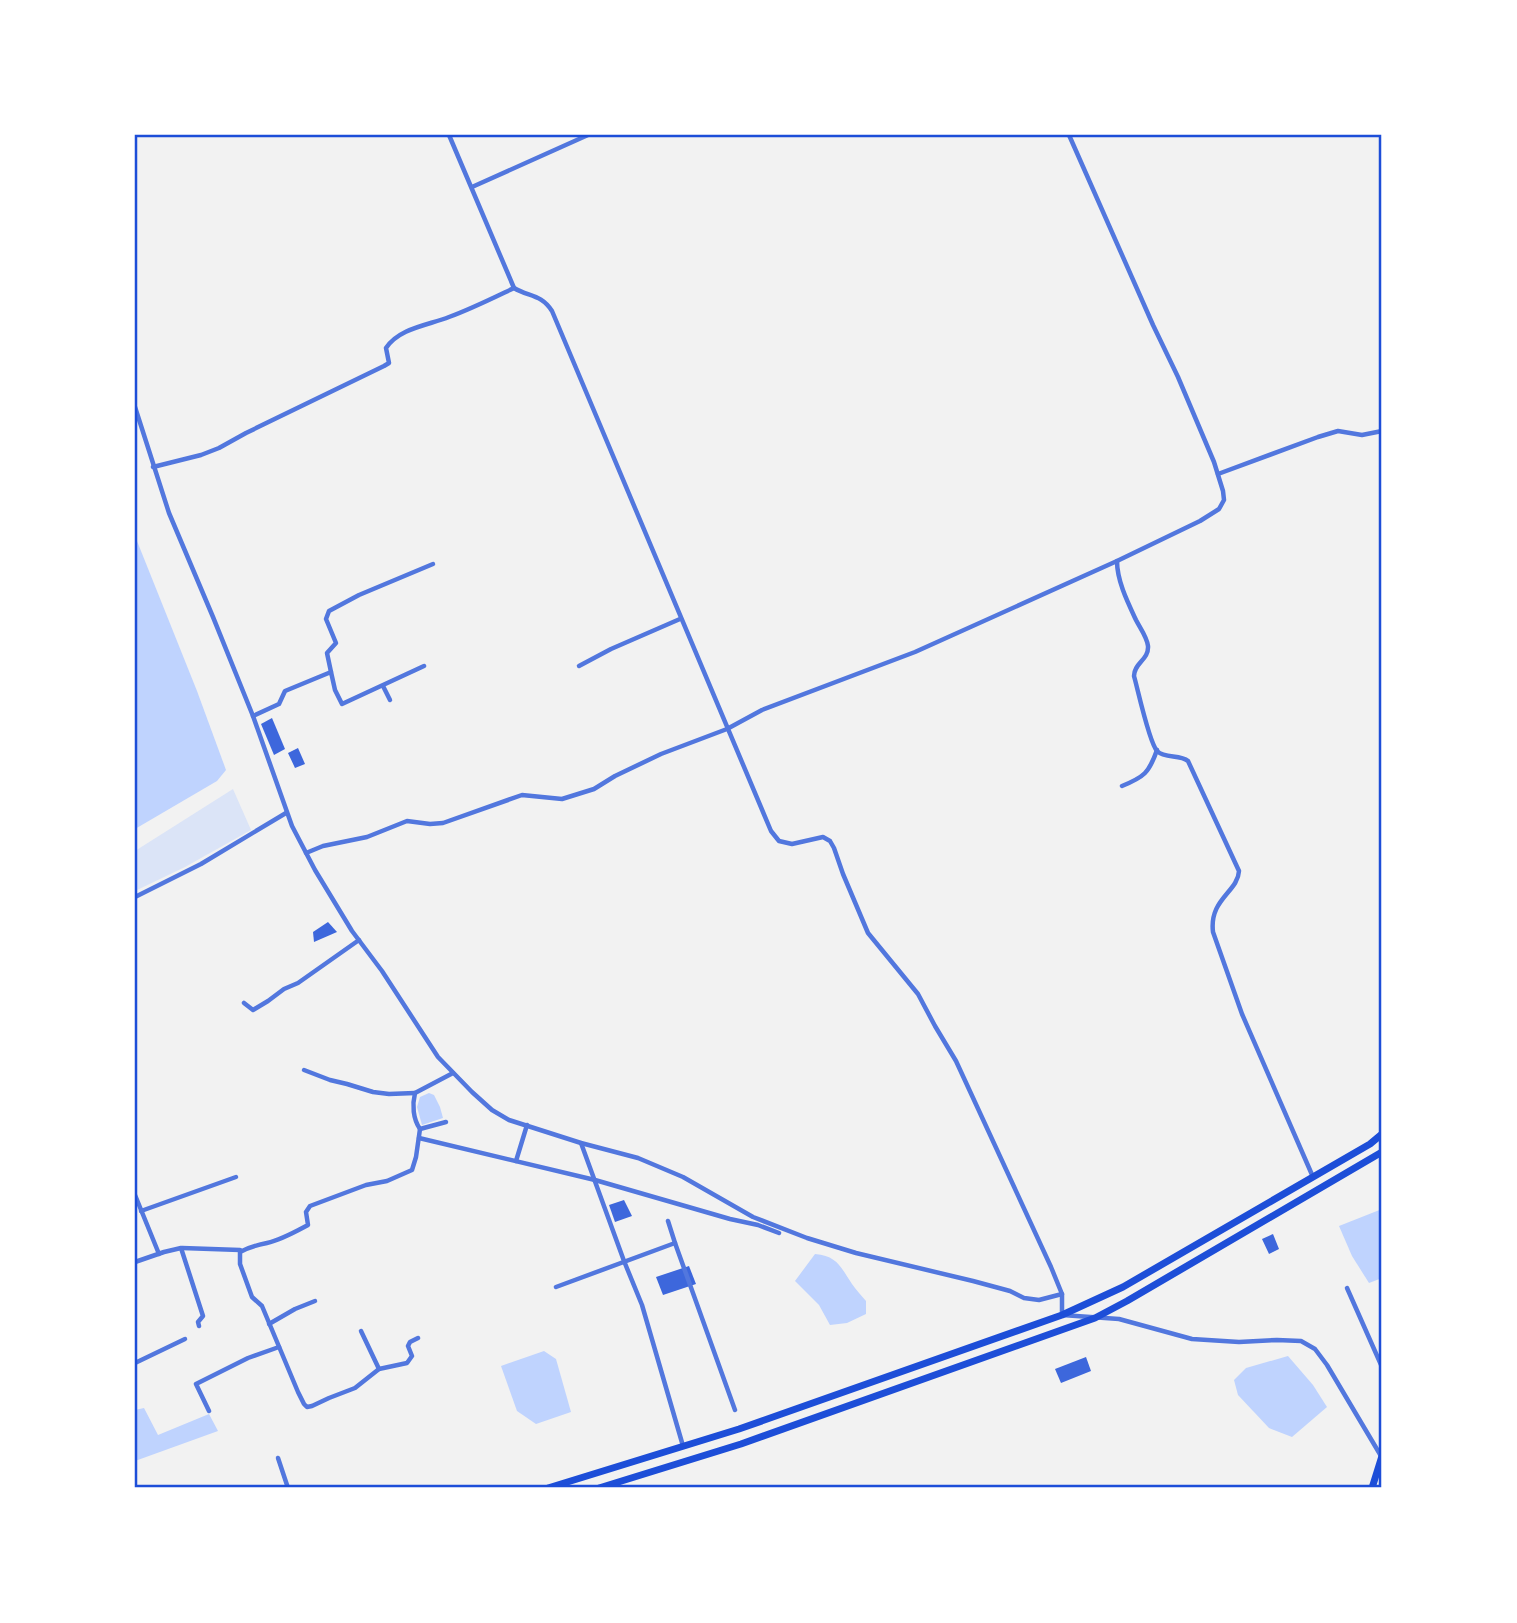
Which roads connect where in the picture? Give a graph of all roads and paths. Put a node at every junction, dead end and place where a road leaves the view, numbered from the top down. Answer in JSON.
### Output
{"nodes":[{"id":1,"x":449,"y":135,"type":"edge"},
{"id":2,"x":588,"y":135,"type":"edge"},
{"id":3,"x":1069,"y":135,"type":"edge"},
{"id":4,"x":472,"y":187,"type":"junction"},
{"id":5,"x":514,"y":288,"type":"junction"},
{"id":6,"x":135,"y":407,"type":"edge"},
{"id":7,"x":1382,"y":431,"type":"edge"},
{"id":8,"x":153,"y":467,"type":"junction"},
{"id":9,"x":1218,"y":474,"type":"junction"},
{"id":10,"x":1117,"y":561,"type":"junction"},
{"id":11,"x":433,"y":564,"type":"dead end"},
{"id":12,"x":680,"y":619,"type":"junction"},
{"id":13,"x":424,"y":666,"type":"dead end"},
{"id":14,"x":579,"y":666,"type":"dead end"},
{"id":15,"x":331,"y":672,"type":"junction"},
{"id":16,"x":383,"y":685,"type":"junction"},
{"id":17,"x":390,"y":700,"type":"dead end"},
{"id":18,"x":253,"y":716,"type":"junction"},
{"id":19,"x":727,"y":729,"type":"junction"},
{"id":20,"x":1157,"y":750,"type":"junction"},
{"id":21,"x":1122,"y":786,"type":"dead end"},
{"id":22,"x":286,"y":813,"type":"junction"},
{"id":23,"x":306,"y":853,"type":"junction"},
{"id":24,"x":135,"y":897,"type":"edge"},
{"id":25,"x":359,"y":940,"type":"junction"},
{"id":26,"x":244,"y":1003,"type":"dead end"},
{"id":27,"x":304,"y":1070,"type":"dead end"},
{"id":28,"x":453,"y":1073,"type":"junction"},
{"id":29,"x":415,"y":1093,"type":"junction"},
{"id":30,"x":446,"y":1122,"type":"dead end"},
{"id":31,"x":527,"y":1125,"type":"junction"},
{"id":32,"x":420,"y":1129,"type":"junction"},
{"id":33,"x":1382,"y":1134,"type":"edge"},
{"id":34,"x":419,"y":1138,"type":"junction"},
{"id":35,"x":581,"y":1143,"type":"junction"},
{"id":36,"x":1382,"y":1152,"type":"edge"},
{"id":37,"x":516,"y":1161,"type":"junction"},
{"id":38,"x":236,"y":1177,"type":"dead end"},
{"id":39,"x":1313,"y":1177,"type":"junction"},
{"id":40,"x":595,"y":1180,"type":"junction"},
{"id":41,"x":135,"y":1195,"type":"edge"},
{"id":42,"x":141,"y":1211,"type":"junction"},
{"id":43,"x":668,"y":1221,"type":"dead end"},
{"id":44,"x":779,"y":1233,"type":"dead end"},
{"id":45,"x":676,"y":1243,"type":"junction"},
{"id":46,"x":181,"y":1248,"type":"junction"},
{"id":47,"x":241,"y":1250,"type":"junction"},
{"id":48,"x":159,"y":1254,"type":"junction"},
{"id":49,"x":624,"y":1261,"type":"junction"},
{"id":50,"x":135,"y":1262,"type":"edge"},
{"id":51,"x":556,"y":1287,"type":"dead end"},
{"id":52,"x":1347,"y":1288,"type":"dead end"},
{"id":53,"x":1062,"y":1294,"type":"junction"},
{"id":54,"x":315,"y":1301,"type":"dead end"},
{"id":55,"x":1062,"y":1315,"type":"junction"},
{"id":56,"x":1095,"y":1318,"type":"junction"},
{"id":57,"x":269,"y":1324,"type":"junction"},
{"id":58,"x":199,"y":1326,"type":"dead end"},
{"id":59,"x":361,"y":1331,"type":"dead end"},
{"id":60,"x":418,"y":1338,"type":"dead end"},
{"id":61,"x":186,"y":1339,"type":"dead end"},
{"id":62,"x":279,"y":1347,"type":"junction"},
{"id":63,"x":135,"y":1363,"type":"edge"},
{"id":64,"x":1382,"y":1367,"type":"edge"},
{"id":65,"x":379,"y":1369,"type":"junction"},
{"id":66,"x":734,"y":1410,"type":"dead end"},
{"id":67,"x":209,"y":1411,"type":"dead end"},
{"id":68,"x":683,"y":1447,"type":"junction"},
{"id":69,"x":1382,"y":1456,"type":"edge"},
{"id":70,"x":278,"y":1458,"type":"dead end"},
{"id":71,"x":288,"y":1488,"type":"edge"},
{"id":72,"x":548,"y":1488,"type":"edge"},
{"id":73,"x":599,"y":1488,"type":"edge"},
{"id":74,"x":1372,"y":1488,"type":"edge"}],
"edges":[{"from":1,"to":4,"type":"street"},
{"from":2,"to":4,"type":"street"},
{"from":3,"to":9,"type":"street"},
{"from":4,"to":5,"type":"street"},
{"from":5,"to":8,"type":"street"},
{"from":5,"to":12,"type":"street"},
{"from":6,"to":8,"type":"street"},
{"from":7,"to":9,"type":"street"},
{"from":8,"to":18,"type":"street"},
{"from":9,"to":10,"type":"street"},
{"from":10,"to":19,"type":"street"},
{"from":10,"to":20,"type":"street"},
{"from":11,"to":15,"type":"street"},
{"from":12,"to":14,"type":"street"},
{"from":12,"to":19,"type":"street"},
{"from":13,"to":16,"type":"street"},
{"from":15,"to":16,"type":"street"},
{"from":15,"to":18,"type":"street"},
{"from":16,"to":17,"type":"street"},
{"from":18,"to":22,"type":"street"},
{"from":19,"to":23,"type":"street"},
{"from":19,"to":53,"type":"street"},
{"from":20,"to":21,"type":"street"},
{"from":20,"to":39,"type":"street"},
{"from":22,"to":23,"type":"street"},
{"from":22,"to":24,"type":"street"},
{"from":23,"to":25,"type":"street"},
{"from":25,"to":26,"type":"street"},
{"from":25,"to":28,"type":"street"},
{"from":27,"to":29,"type":"street"},
{"from":28,"to":29,"type":"street"},
{"from":28,"to":31,"type":"street"},
{"from":29,"to":32,"type":"street"},
{"from":30,"to":32,"type":"street"},
{"from":31,"to":35,"type":"street"},
{"from":31,"to":37,"type":"street"},
{"from":32,"to":34,"type":"street"},
{"from":33,"to":39,"type":"highway"},
{"from":34,"to":37,"type":"street"},
{"from":34,"to":47,"type":"street"},
{"from":35,"to":40,"type":"street"},
{"from":35,"to":53,"type":"street"},
{"from":36,"to":56,"type":"highway"},
{"from":37,"to":40,"type":"street"},
{"from":38,"to":42,"type":"street"},
{"from":39,"to":55,"type":"highway"},
{"from":40,"to":44,"type":"street"},
{"from":40,"to":49,"type":"street"},
{"from":41,"to":42,"type":"street"},
{"from":42,"to":48,"type":"street"},
{"from":43,"to":45,"type":"street"},
{"from":45,"to":49,"type":"street"},
{"from":45,"to":66,"type":"street"},
{"from":46,"to":47,"type":"street"},
{"from":46,"to":48,"type":"street"},
{"from":46,"to":58,"type":"street"},
{"from":47,"to":57,"type":"street"},
{"from":48,"to":50,"type":"street"},
{"from":49,"to":51,"type":"street"},
{"from":49,"to":68,"type":"street"},
{"from":52,"to":64,"type":"street"},
{"from":53,"to":55,"type":"street"},
{"from":54,"to":57,"type":"street"},
{"from":55,"to":56,"type":"street"},
{"from":55,"to":68,"type":"highway"},
{"from":56,"to":69,"type":"street"},
{"from":56,"to":73,"type":"highway"},
{"from":57,"to":62,"type":"street"},
{"from":59,"to":65,"type":"street"},
{"from":60,"to":65,"type":"street"},
{"from":61,"to":63,"type":"street"},
{"from":62,"to":65,"type":"street"},
{"from":62,"to":67,"type":"street"},
{"from":68,"to":72,"type":"highway"},
{"from":69,"to":74,"type":"highway"},
{"from":70,"to":71,"type":"street"}]}
